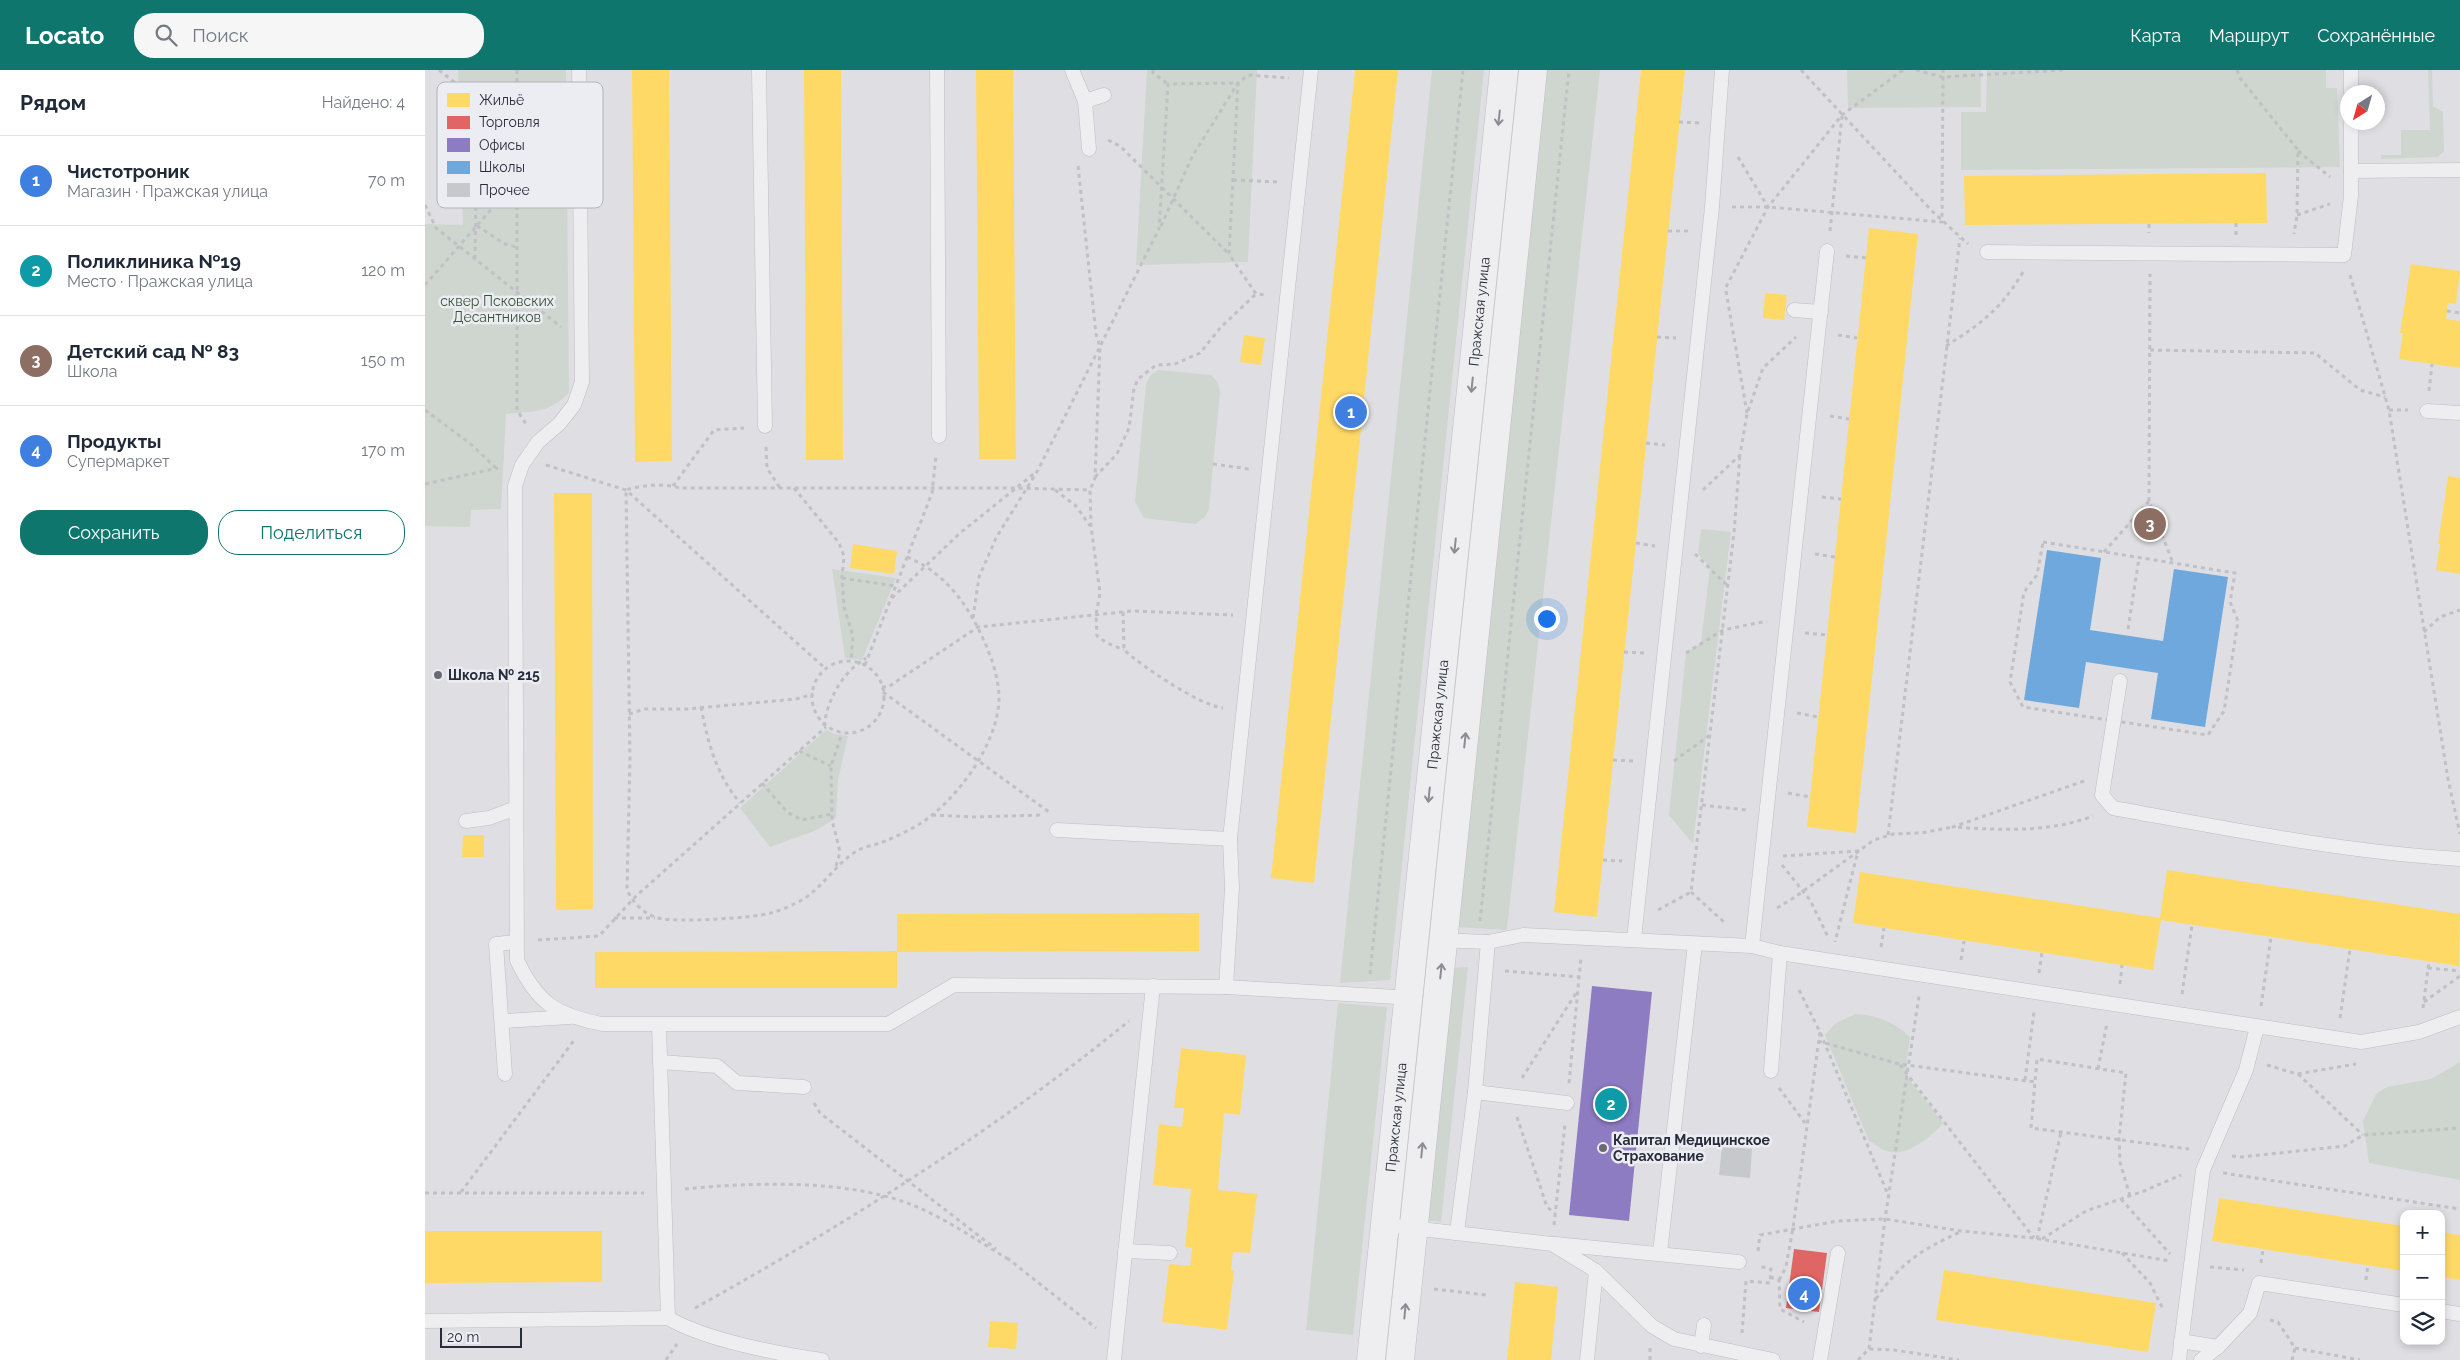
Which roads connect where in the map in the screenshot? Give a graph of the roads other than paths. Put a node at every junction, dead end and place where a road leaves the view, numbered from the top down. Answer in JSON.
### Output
{"nodes":[{"id":1,"x":759,"y":70,"type":"edge"},
{"id":2,"x":937,"y":70,"type":"edge"},
{"id":3,"x":1072,"y":70,"type":"edge"},
{"id":4,"x":1504,"y":70,"type":"edge"},
{"id":5,"x":1533,"y":70,"type":"edge"},
{"id":6,"x":1722,"y":70,"type":"edge"},
{"id":7,"x":2351,"y":70,"type":"edge"},
{"id":8,"x":1311,"y":74,"type":"edge"},
{"id":9,"x":2351,"y":85,"type":"edge"},
{"id":10,"x":1105,"y":95,"type":"dead end"},
{"id":11,"x":1085,"y":101,"type":"junction"},
{"id":12,"x":2351,"y":130,"type":"edge"},
{"id":13,"x":1089,"y":149,"type":"road end"},
{"id":14,"x":2460,"y":170,"type":"edge"},
{"id":15,"x":2351,"y":171,"type":"junction"},
{"id":16,"x":580,"y":208,"type":"edge"},
{"id":17,"x":1827,"y":251,"type":"road end"},
{"id":18,"x":1987,"y":252,"type":"road end"},
{"id":19,"x":1794,"y":310,"type":"dead end"},
{"id":20,"x":1821,"y":312,"type":"junction"},
{"id":21,"x":2427,"y":411,"type":"road end"},
{"id":22,"x":2460,"y":413,"type":"edge"},
{"id":23,"x":765,"y":433,"type":"road end"},
{"id":24,"x":938,"y":442,"type":"road end"},
{"id":25,"x":2120,"y":681,"type":"dead end"},
{"id":26,"x":516,"y":808,"type":"junction"},
{"id":27,"x":466,"y":821,"type":"dead end"},
{"id":28,"x":1057,"y":830,"type":"dead end"},
{"id":29,"x":1230,"y":839,"type":"junction"},
{"id":30,"x":2460,"y":859,"type":"edge"},
{"id":31,"x":1415,"y":937,"type":"junction"},
{"id":32,"x":1634,"y":939,"type":"junction"},
{"id":33,"x":1445,"y":941,"type":"junction"},
{"id":34,"x":516,"y":942,"type":"junction"},
{"id":35,"x":1488,"y":942,"type":"junction"},
{"id":36,"x":1695,"y":944,"type":"junction"},
{"id":37,"x":1751,"y":946,"type":"junction"},
{"id":38,"x":1780,"y":952,"type":"junction"},
{"id":39,"x":1153,"y":986,"type":"junction"},
{"id":40,"x":1226,"y":987,"type":"junction"},
{"id":41,"x":1408,"y":997,"type":"junction"},
{"id":42,"x":1438,"y":1001,"type":"junction"},
{"id":43,"x":570,"y":1017,"type":"junction"},
{"id":44,"x":2460,"y":1017,"type":"edge"},
{"id":45,"x":502,"y":1021,"type":"junction"},
{"id":46,"x":659,"y":1025,"type":"junction"},
{"id":47,"x":2257,"y":1027,"type":"junction"},
{"id":48,"x":660,"y":1062,"type":"junction"},
{"id":49,"x":1771,"y":1071,"type":"road end"},
{"id":50,"x":505,"y":1074,"type":"dead end"},
{"id":51,"x":1475,"y":1092,"type":"junction"},
{"id":52,"x":808,"y":1093,"type":"road end"},
{"id":53,"x":1567,"y":1103,"type":"dead end"},
{"id":54,"x":1385,"y":1225,"type":"junction"},
{"id":55,"x":1413,"y":1229,"type":"junction"},
{"id":56,"x":1457,"y":1232,"type":"junction"},
{"id":57,"x":1552,"y":1244,"type":"junction"},
{"id":58,"x":1125,"y":1251,"type":"junction"},
{"id":59,"x":1170,"y":1253,"type":"dead end"},
{"id":60,"x":1659,"y":1253,"type":"junction"},
{"id":61,"x":1837,"y":1253,"type":"dead end"},
{"id":62,"x":1739,"y":1262,"type":"dead end"},
{"id":63,"x":1596,"y":1271,"type":"junction"},
{"id":64,"x":2400,"y":1304,"type":"edge"},
{"id":65,"x":2445,"y":1312,"type":"edge"},
{"id":66,"x":2460,"y":1314,"type":"edge"},
{"id":67,"x":668,"y":1318,"type":"junction"},
{"id":68,"x":425,"y":1321,"type":"edge"},
{"id":69,"x":1704,"y":1325,"type":"dead end"},
{"id":70,"x":2181,"y":1341,"type":"junction"},
{"id":71,"x":1701,"y":1346,"type":"junction"},
{"id":72,"x":2218,"y":1347,"type":"junction"},
{"id":73,"x":822,"y":1360,"type":"edge"},
{"id":74,"x":1114,"y":1360,"type":"edge"},
{"id":75,"x":1371,"y":1360,"type":"edge"},
{"id":76,"x":1400,"y":1360,"type":"edge"},
{"id":77,"x":1587,"y":1360,"type":"edge"},
{"id":78,"x":1773,"y":1360,"type":"edge"},
{"id":79,"x":1820,"y":1360,"type":"edge"},
{"id":80,"x":2179,"y":1360,"type":"edge"},
{"id":81,"x":2201,"y":1360,"type":"edge"}],
"edges":[{"from":1,"to":23,"type":"lane"},
{"from":2,"to":24,"type":"lane"},
{"from":3,"to":11,"type":"lane"},
{"from":4,"to":31,"type":"street","name":"Пражская улица","one_way":true},
{"from":33,"to":5,"type":"street","name":"Пражская улица","one_way":true},
{"from":6,"to":32,"type":"lane"},
{"from":7,"to":9,"type":"lane"},
{"from":8,"to":29,"type":"lane"},
{"from":10,"to":11,"type":"lane"},
{"from":11,"to":13,"type":"lane"},
{"from":12,"to":15,"type":"lane"},
{"from":14,"to":15,"type":"lane"},
{"from":15,"to":18,"type":"lane"},
{"from":16,"to":26,"type":"lane"},
{"from":17,"to":20,"type":"lane"},
{"from":19,"to":20,"type":"lane"},
{"from":20,"to":37,"type":"lane"},
{"from":21,"to":22,"type":"lane"},
{"from":25,"to":30,"type":"lane"},
{"from":26,"to":27,"type":"lane"},
{"from":26,"to":34,"type":"lane"},
{"from":28,"to":29,"type":"lane"},
{"from":29,"to":40,"type":"lane"},
{"from":31,"to":33,"type":"lane"},
{"from":31,"to":41,"type":"street","name":"Пражская улица"},
{"from":32,"to":35,"type":"lane"},
{"from":32,"to":36,"type":"lane"},
{"from":33,"to":35,"type":"lane"},
{"from":42,"to":33,"type":"street","name":"Пражская улица","one_way":true},
{"from":34,"to":43,"type":"lane"},
{"from":34,"to":45,"type":"lane"},
{"from":35,"to":51,"type":"lane"},
{"from":36,"to":37,"type":"lane"},
{"from":36,"to":60,"type":"lane"},
{"from":37,"to":38,"type":"lane"},
{"from":38,"to":47,"type":"lane"},
{"from":38,"to":49,"type":"lane"},
{"from":39,"to":40,"type":"lane"},
{"from":39,"to":46,"type":"lane"},
{"from":39,"to":58,"type":"lane"},
{"from":40,"to":41,"type":"lane"},
{"from":41,"to":42,"type":"lane"},
{"from":41,"to":54,"type":"street","name":"Пражская улица"},
{"from":55,"to":42,"type":"street","name":"Пражская улица","one_way":true},
{"from":43,"to":45,"type":"lane"},
{"from":43,"to":46,"type":"lane"},
{"from":44,"to":47,"type":"lane"},
{"from":45,"to":50,"type":"lane"},
{"from":46,"to":48,"type":"lane"},
{"from":47,"to":70,"type":"lane"},
{"from":48,"to":52,"type":"lane"},
{"from":48,"to":67,"type":"lane"},
{"from":51,"to":53,"type":"lane"},
{"from":51,"to":56,"type":"lane"},
{"from":54,"to":55,"type":"lane"},
{"from":54,"to":75,"type":"street","name":"Пражская улица"},
{"from":55,"to":56,"type":"lane"},
{"from":76,"to":55,"type":"street","name":"Пражская улица","one_way":true},
{"from":56,"to":57,"type":"lane"},
{"from":57,"to":60,"type":"lane"},
{"from":57,"to":63,"type":"lane"},
{"from":58,"to":59,"type":"lane"},
{"from":58,"to":74,"type":"lane"},
{"from":60,"to":62,"type":"lane"},
{"from":61,"to":79,"type":"lane"},
{"from":63,"to":71,"type":"lane"},
{"from":63,"to":77,"type":"lane"},
{"from":64,"to":72,"type":"lane"},
{"from":65,"to":66,"type":"lane"},
{"from":67,"to":68,"type":"lane"},
{"from":67,"to":73,"type":"lane"},
{"from":69,"to":71,"type":"lane"},
{"from":70,"to":72,"type":"lane"},
{"from":70,"to":80,"type":"lane"},
{"from":71,"to":78,"type":"lane"},
{"from":72,"to":81,"type":"lane"}]}
